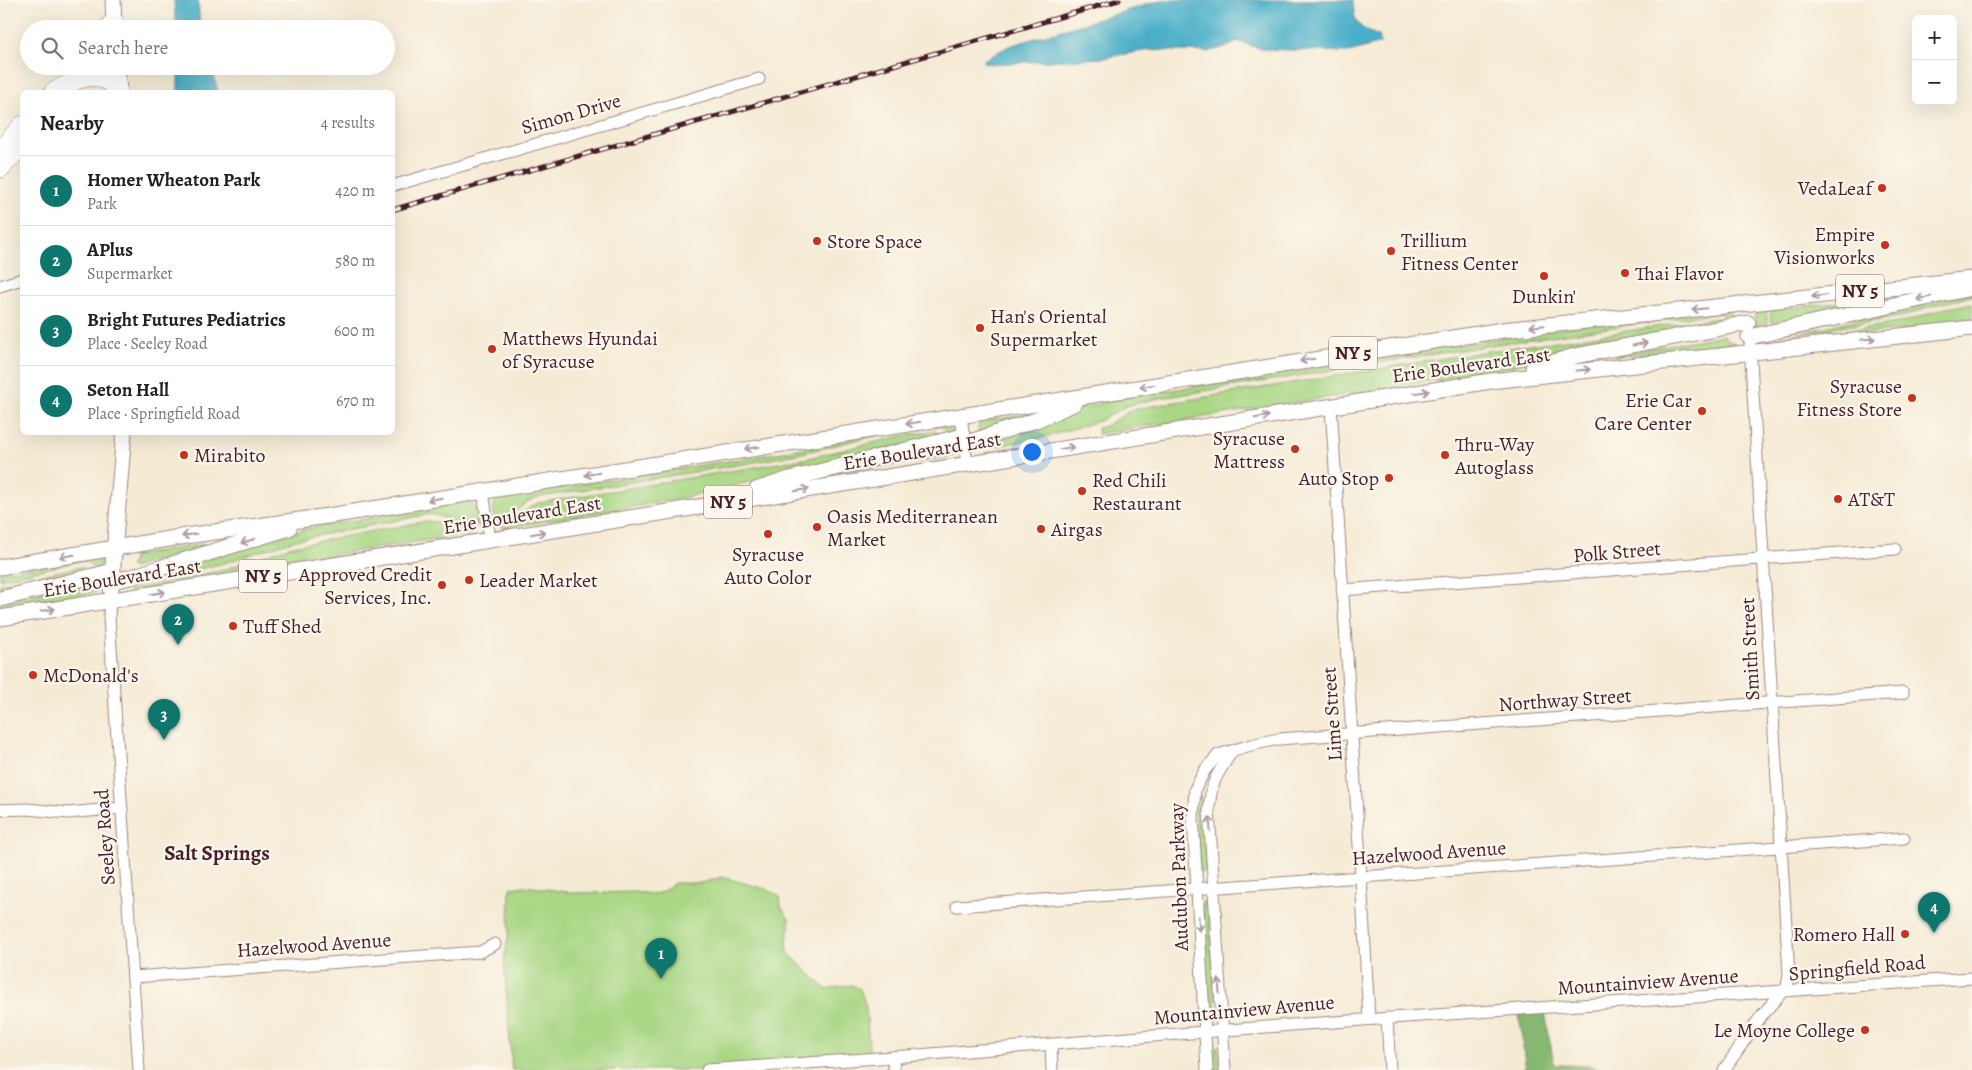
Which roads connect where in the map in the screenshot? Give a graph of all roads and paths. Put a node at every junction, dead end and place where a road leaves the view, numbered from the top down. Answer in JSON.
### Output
{"nodes":[{"id":1,"x":113,"y":0,"type":"edge"},
{"id":2,"x":112,"y":20,"type":"edge"},
{"id":3,"x":66,"y":75,"type":"edge"},
{"id":4,"x":117,"y":75,"type":"edge"},
{"id":5,"x":759,"y":79,"type":"dead end"},
{"id":6,"x":54,"y":90,"type":"edge"},
{"id":7,"x":56,"y":90,"type":"edge"},
{"id":8,"x":117,"y":90,"type":"edge"},
{"id":9,"x":119,"y":90,"type":"edge"},
{"id":10,"x":20,"y":127,"type":"edge"},
{"id":11,"x":20,"y":148,"type":"edge"},
{"id":12,"x":0,"y":150,"type":"edge"},
{"id":13,"x":0,"y":169,"type":"edge"},
{"id":14,"x":395,"y":185,"type":"edge"},
{"id":15,"x":1972,"y":279,"type":"edge"},
{"id":16,"x":20,"y":280,"type":"edge"},
{"id":17,"x":0,"y":286,"type":"edge"},
{"id":18,"x":1972,"y":287,"type":"edge"},
{"id":19,"x":1747,"y":304,"type":"junction"},
{"id":20,"x":1972,"y":328,"type":"edge"},
{"id":21,"x":1749,"y":337,"type":"junction"},
{"id":22,"x":1491,"y":381,"type":"junction"},
{"id":23,"x":1095,"y":394,"type":"junction"},
{"id":24,"x":1331,"y":406,"type":"junction"},
{"id":25,"x":961,"y":415,"type":"junction"},
{"id":26,"x":124,"y":435,"type":"edge"},
{"id":27,"x":964,"y":440,"type":"junction"},
{"id":28,"x":967,"y":464,"type":"junction"},
{"id":29,"x":483,"y":491,"type":"junction"},
{"id":30,"x":709,"y":505,"type":"junction"},
{"id":31,"x":328,"y":516,"type":"junction"},
{"id":32,"x":490,"y":540,"type":"junction"},
{"id":33,"x":115,"y":548,"type":"junction"},
{"id":34,"x":1895,"y":549,"type":"dead end"},
{"id":35,"x":1763,"y":558,"type":"junction"},
{"id":36,"x":0,"y":567,"type":"edge"},
{"id":37,"x":112,"y":576,"type":"junction"},
{"id":38,"x":1342,"y":590,"type":"junction"},
{"id":39,"x":0,"y":599,"type":"edge"},
{"id":40,"x":110,"y":601,"type":"junction"},
{"id":41,"x":0,"y":618,"type":"edge"},
{"id":42,"x":1904,"y":693,"type":"dead end"},
{"id":43,"x":1772,"y":704,"type":"junction"},
{"id":44,"x":1352,"y":734,"type":"junction"},
{"id":45,"x":1231,"y":753,"type":"junction"},
{"id":46,"x":1199,"y":780,"type":"junction"},
{"id":47,"x":1211,"y":788,"type":"junction"},
{"id":48,"x":122,"y":808,"type":"junction"},
{"id":49,"x":0,"y":810,"type":"edge"},
{"id":50,"x":1904,"y":838,"type":"dead end"},
{"id":51,"x":1781,"y":847,"type":"junction"},
{"id":52,"x":1361,"y":877,"type":"junction"},
{"id":53,"x":1213,"y":888,"type":"junction"},
{"id":54,"x":1197,"y":889,"type":"junction"},
{"id":55,"x":957,"y":906,"type":"dead end"},
{"id":56,"x":496,"y":944,"type":"dead end"},
{"id":57,"x":133,"y":977,"type":"junction"},
{"id":58,"x":1972,"y":978,"type":"edge"},
{"id":59,"x":1783,"y":992,"type":"junction"},
{"id":60,"x":1388,"y":1018,"type":"junction"},
{"id":61,"x":1369,"y":1019,"type":"junction"},
{"id":62,"x":1222,"y":1031,"type":"junction"},
{"id":63,"x":1205,"y":1032,"type":"junction"},
{"id":64,"x":1051,"y":1044,"type":"junction"},
{"id":65,"x":893,"y":1057,"type":"junction"},
{"id":66,"x":139,"y":1070,"type":"edge"},
{"id":67,"x":707,"y":1070,"type":"edge"},
{"id":68,"x":894,"y":1070,"type":"edge"},
{"id":69,"x":1052,"y":1070,"type":"edge"},
{"id":70,"x":1207,"y":1070,"type":"edge"},
{"id":71,"x":1225,"y":1070,"type":"edge"},
{"id":72,"x":1390,"y":1070,"type":"edge"},
{"id":73,"x":1724,"y":1070,"type":"edge"}],
"edges":[{"from":1,"to":2,"type":"main road"},
{"from":3,"to":6,"type":"highway"},
{"from":4,"to":9,"type":"main road"},
{"from":5,"to":14,"type":"street","name":"Simon Drive"},
{"from":7,"to":8,"type":"highway"},
{"from":10,"to":12,"type":"highway"},
{"from":11,"to":13,"type":"highway"},
{"from":15,"to":19,"type":"main road","name":"Erie Boulevard East","number":"NY 5","one_way":true},
{"from":16,"to":17,"type":"street"},
{"from":18,"to":21,"type":"main road","one_way":true},
{"from":19,"to":21,"type":"street","name":"Smith Street"},
{"from":19,"to":23,"type":"main road","name":"Erie Boulevard East","number":"NY 5","one_way":true},
{"from":21,"to":20,"type":"main road","name":"Erie Boulevard East","number":"NY 5","one_way":true},
{"from":22,"to":21,"type":"main road","name":"Erie Boulevard East","number":"NY 5","one_way":true},
{"from":22,"to":21,"type":"main road","one_way":true},
{"from":21,"to":35,"type":"street","name":"Smith Street"},
{"from":24,"to":22,"type":"main road","name":"Erie Boulevard East","number":"NY 5","one_way":true},
{"from":23,"to":25,"type":"main road","name":"Erie Boulevard East","number":"NY 5"},
{"from":23,"to":27,"type":"main road"},
{"from":28,"to":24,"type":"main road","name":"Erie Boulevard East","number":"NY 5","one_way":true},
{"from":24,"to":38,"type":"street","name":"Lime Street"},
{"from":25,"to":27,"type":"street"},
{"from":25,"to":29,"type":"main road","name":"Erie Boulevard East","number":"NY 5","one_way":true},
{"from":26,"to":33,"type":"main road"},
{"from":27,"to":28,"type":"street"},
{"from":27,"to":30,"type":"main road"},
{"from":30,"to":28,"type":"main road","name":"Erie Boulevard East","number":"NY 5","one_way":true},
{"from":29,"to":31,"type":"main road","name":"Erie Boulevard East","number":"NY 5","one_way":true},
{"from":29,"to":32,"type":"street"},
{"from":32,"to":30,"type":"main road","name":"Erie Boulevard East","number":"NY 5","one_way":true},
{"from":31,"to":33,"type":"main road","name":"Erie Boulevard East","number":"NY 5","one_way":true},
{"from":31,"to":37,"type":"main road","one_way":true},
{"from":40,"to":32,"type":"main road","name":"Erie Boulevard East","number":"NY 5","one_way":true},
{"from":33,"to":36,"type":"main road","name":"Erie Boulevard East","number":"NY 5","one_way":true},
{"from":33,"to":37,"type":"main road"},
{"from":34,"to":35,"type":"street","name":"Polk Street"},
{"from":35,"to":38,"type":"street","name":"Polk Street"},
{"from":35,"to":43,"type":"street","name":"Smith Street"},
{"from":37,"to":39,"type":"main road"},
{"from":37,"to":40,"type":"main road"},
{"from":38,"to":44,"type":"street","name":"Lime Street"},
{"from":41,"to":40,"type":"main road","name":"Erie Boulevard East","number":"NY 5","one_way":true},
{"from":40,"to":48,"type":"street","name":"Seeley Road"},
{"from":42,"to":43,"type":"street","name":"Northway Street"},
{"from":43,"to":44,"type":"street","name":"Northway Street"},
{"from":43,"to":51,"type":"street","name":"Smith Street"},
{"from":44,"to":45,"type":"street","name":"Northway Street"},
{"from":44,"to":52,"type":"street","name":"Lime Street"},
{"from":45,"to":46,"type":"street","name":"Audubon Parkway"},
{"from":45,"to":47,"type":"street","name":"Audubon Parkway"},
{"from":46,"to":47,"type":"street"},
{"from":46,"to":54,"type":"street","name":"Audubon Parkway"},
{"from":53,"to":47,"type":"street","name":"Audubon Parkway","one_way":true},
{"from":48,"to":49,"type":"street"},
{"from":48,"to":57,"type":"street","name":"Seeley Road"},
{"from":50,"to":51,"type":"street","name":"Hazelwood Avenue"},
{"from":51,"to":52,"type":"street","name":"Hazelwood Avenue"},
{"from":51,"to":59,"type":"street","name":"Smith Street"},
{"from":52,"to":53,"type":"street","name":"Hazelwood Avenue"},
{"from":52,"to":61,"type":"street","name":"Lime Street"},
{"from":53,"to":54,"type":"street","name":"Hazelwood Avenue"},
{"from":62,"to":53,"type":"street","name":"Audubon Parkway","one_way":true},
{"from":54,"to":55,"type":"street","name":"Hazelwood Avenue"},
{"from":54,"to":63,"type":"street","name":"Audubon Parkway","one_way":true},
{"from":56,"to":57,"type":"street","name":"Hazelwood Avenue"},
{"from":57,"to":66,"type":"street","name":"Seeley Road"},
{"from":58,"to":59,"type":"street","name":"Springfield Road"},
{"from":59,"to":60,"type":"street","name":"Mountainview Avenue"},
{"from":59,"to":73,"type":"street","name":"Springfield Road"},
{"from":60,"to":61,"type":"street","name":"Mountainview Avenue"},
{"from":60,"to":72,"type":"street"},
{"from":61,"to":62,"type":"street","name":"Mountainview Avenue"},
{"from":62,"to":63,"type":"street","name":"Mountainview Avenue"},
{"from":62,"to":71,"type":"street","name":"Audubon Parkway"},
{"from":63,"to":64,"type":"street","name":"Mountainview Avenue"},
{"from":63,"to":70,"type":"street","name":"Audubon Parkway"},
{"from":64,"to":65,"type":"street","name":"Mountainview Avenue"},
{"from":64,"to":69,"type":"street"},
{"from":65,"to":67,"type":"street","name":"Mountainview Avenue"},
{"from":65,"to":68,"type":"street"}]}
